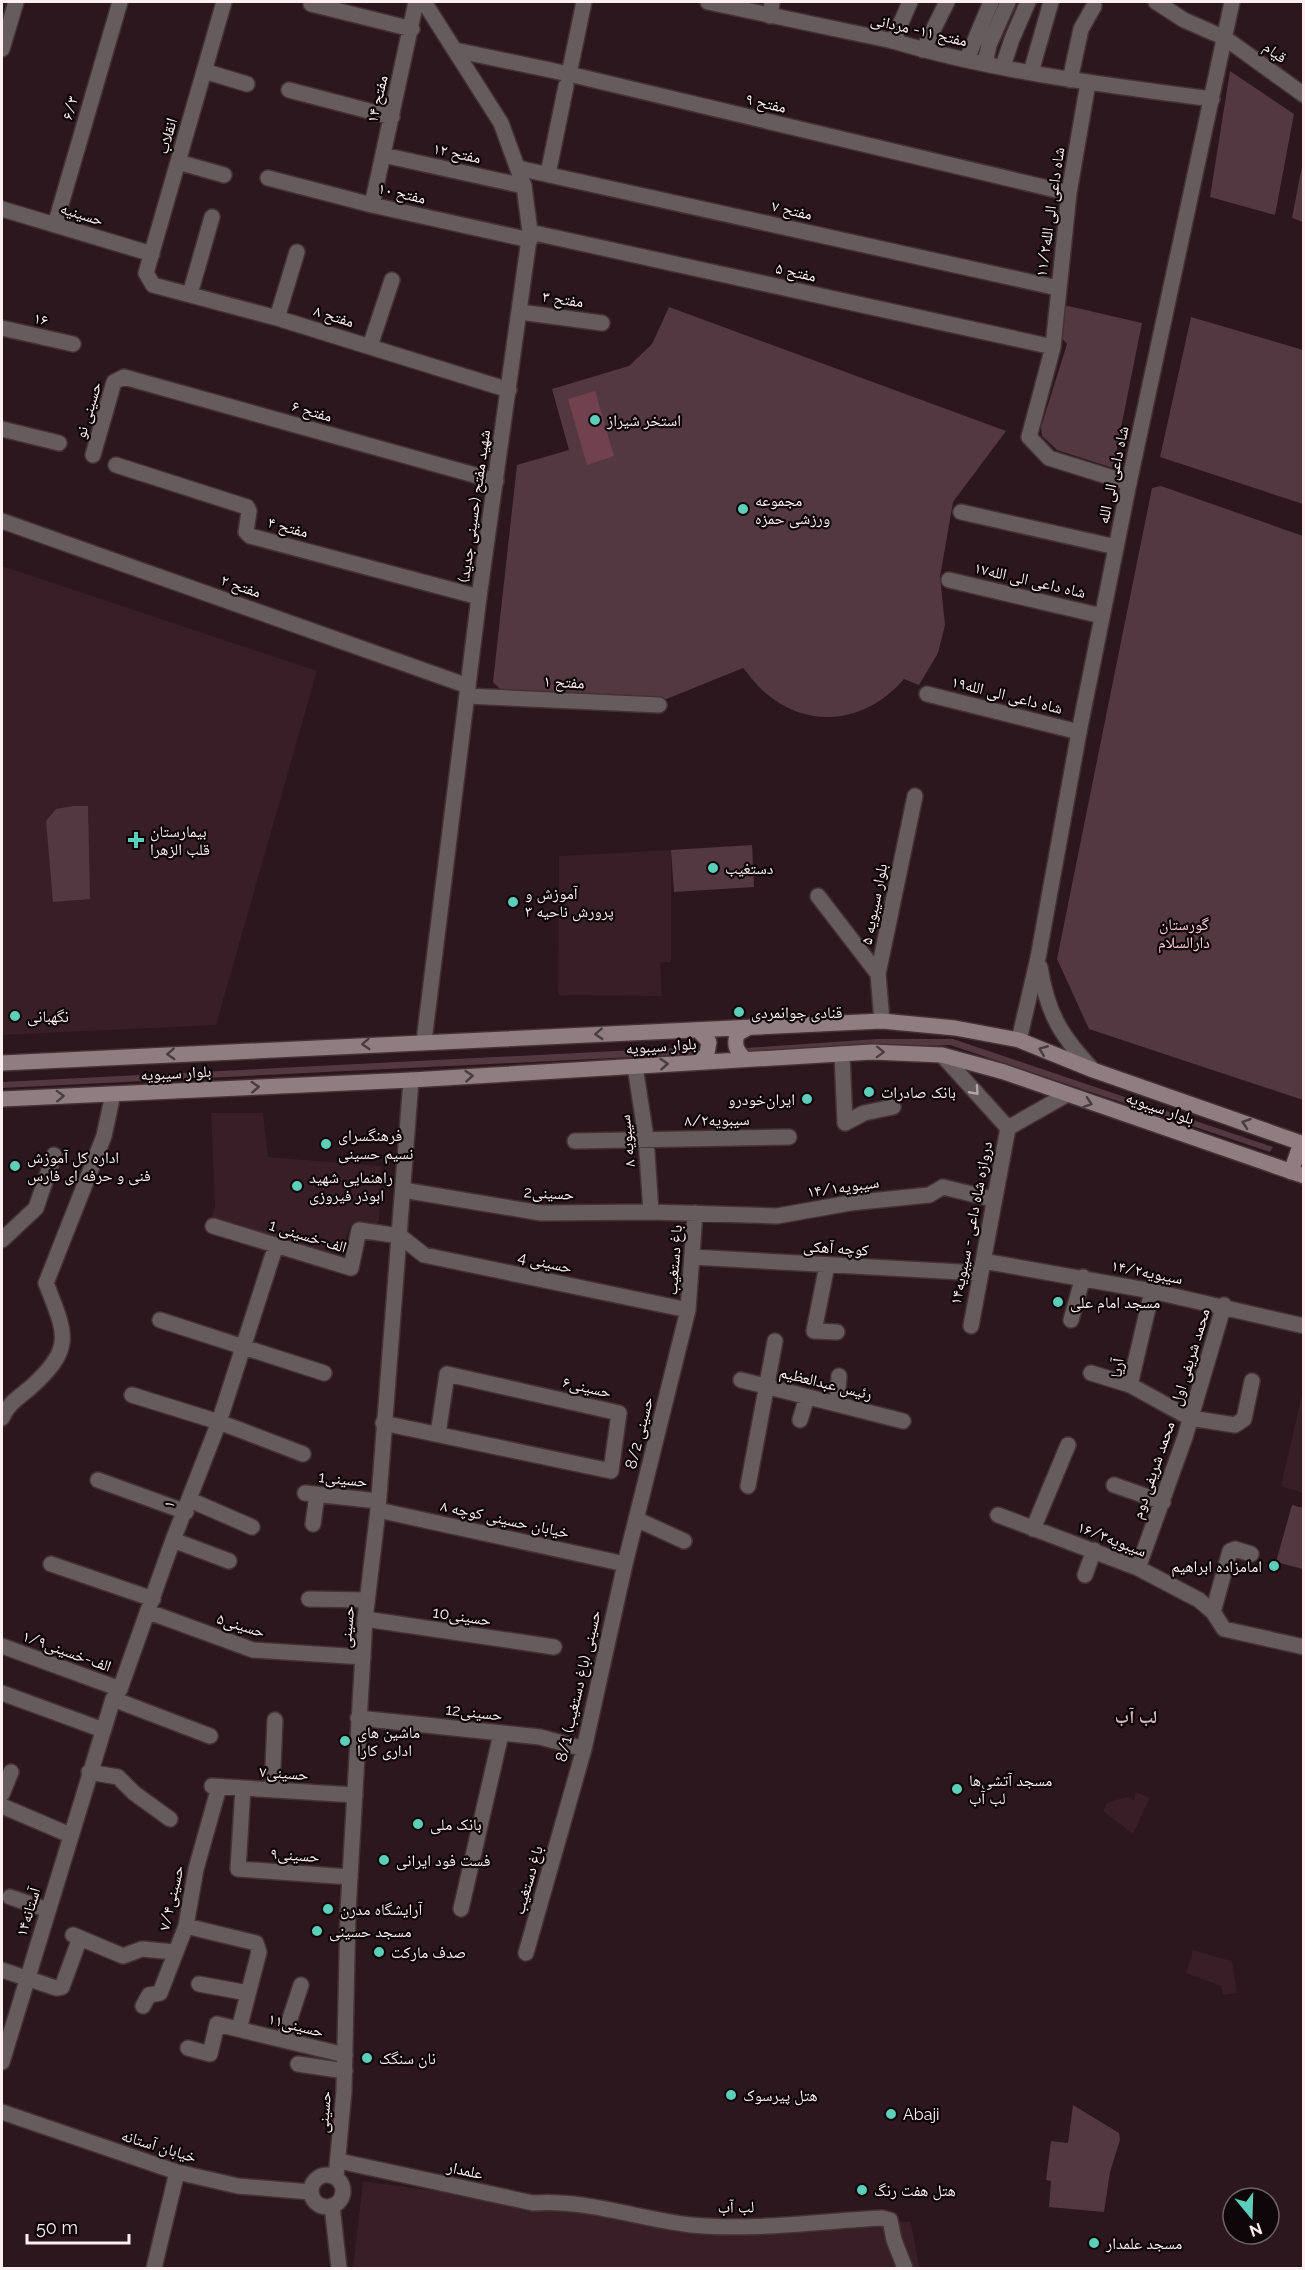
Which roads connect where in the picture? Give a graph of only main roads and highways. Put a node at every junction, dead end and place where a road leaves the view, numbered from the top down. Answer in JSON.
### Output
{"nodes":[{"id":1,"x":750,"y":1028,"type":"junction"},
{"id":2,"x":698,"y":1030,"type":"junction"},
{"id":3,"x":745,"y":1059,"type":"junction"},
{"id":4,"x":698,"y":1062,"type":"junction"},
{"id":5,"x":2,"y":1063,"type":"edge"},
{"id":6,"x":2,"y":1099,"type":"edge"},
{"id":7,"x":1302,"y":1143,"type":"edge"},
{"id":8,"x":1298,"y":1174,"type":"edge"}],
"edges":[{"from":1,"to":2,"type":"main road","name":"بلوار سیبویه"},
{"from":1,"to":3,"type":"main road"},
{"from":7,"to":1,"type":"main road","name":"بلوار سیبویه","one_way":true},
{"from":2,"to":4,"type":"main road"},
{"from":2,"to":5,"type":"main road","name":"بلوار سیبویه","one_way":true},
{"from":3,"to":4,"type":"main road","name":"بلوار سیبویه"},
{"from":3,"to":8,"type":"main road","name":"بلوار سیبویه","one_way":true},
{"from":6,"to":4,"type":"main road","name":"بلوار سیبویه","one_way":true},
{"from":7,"to":8,"type":"main road"}]}
